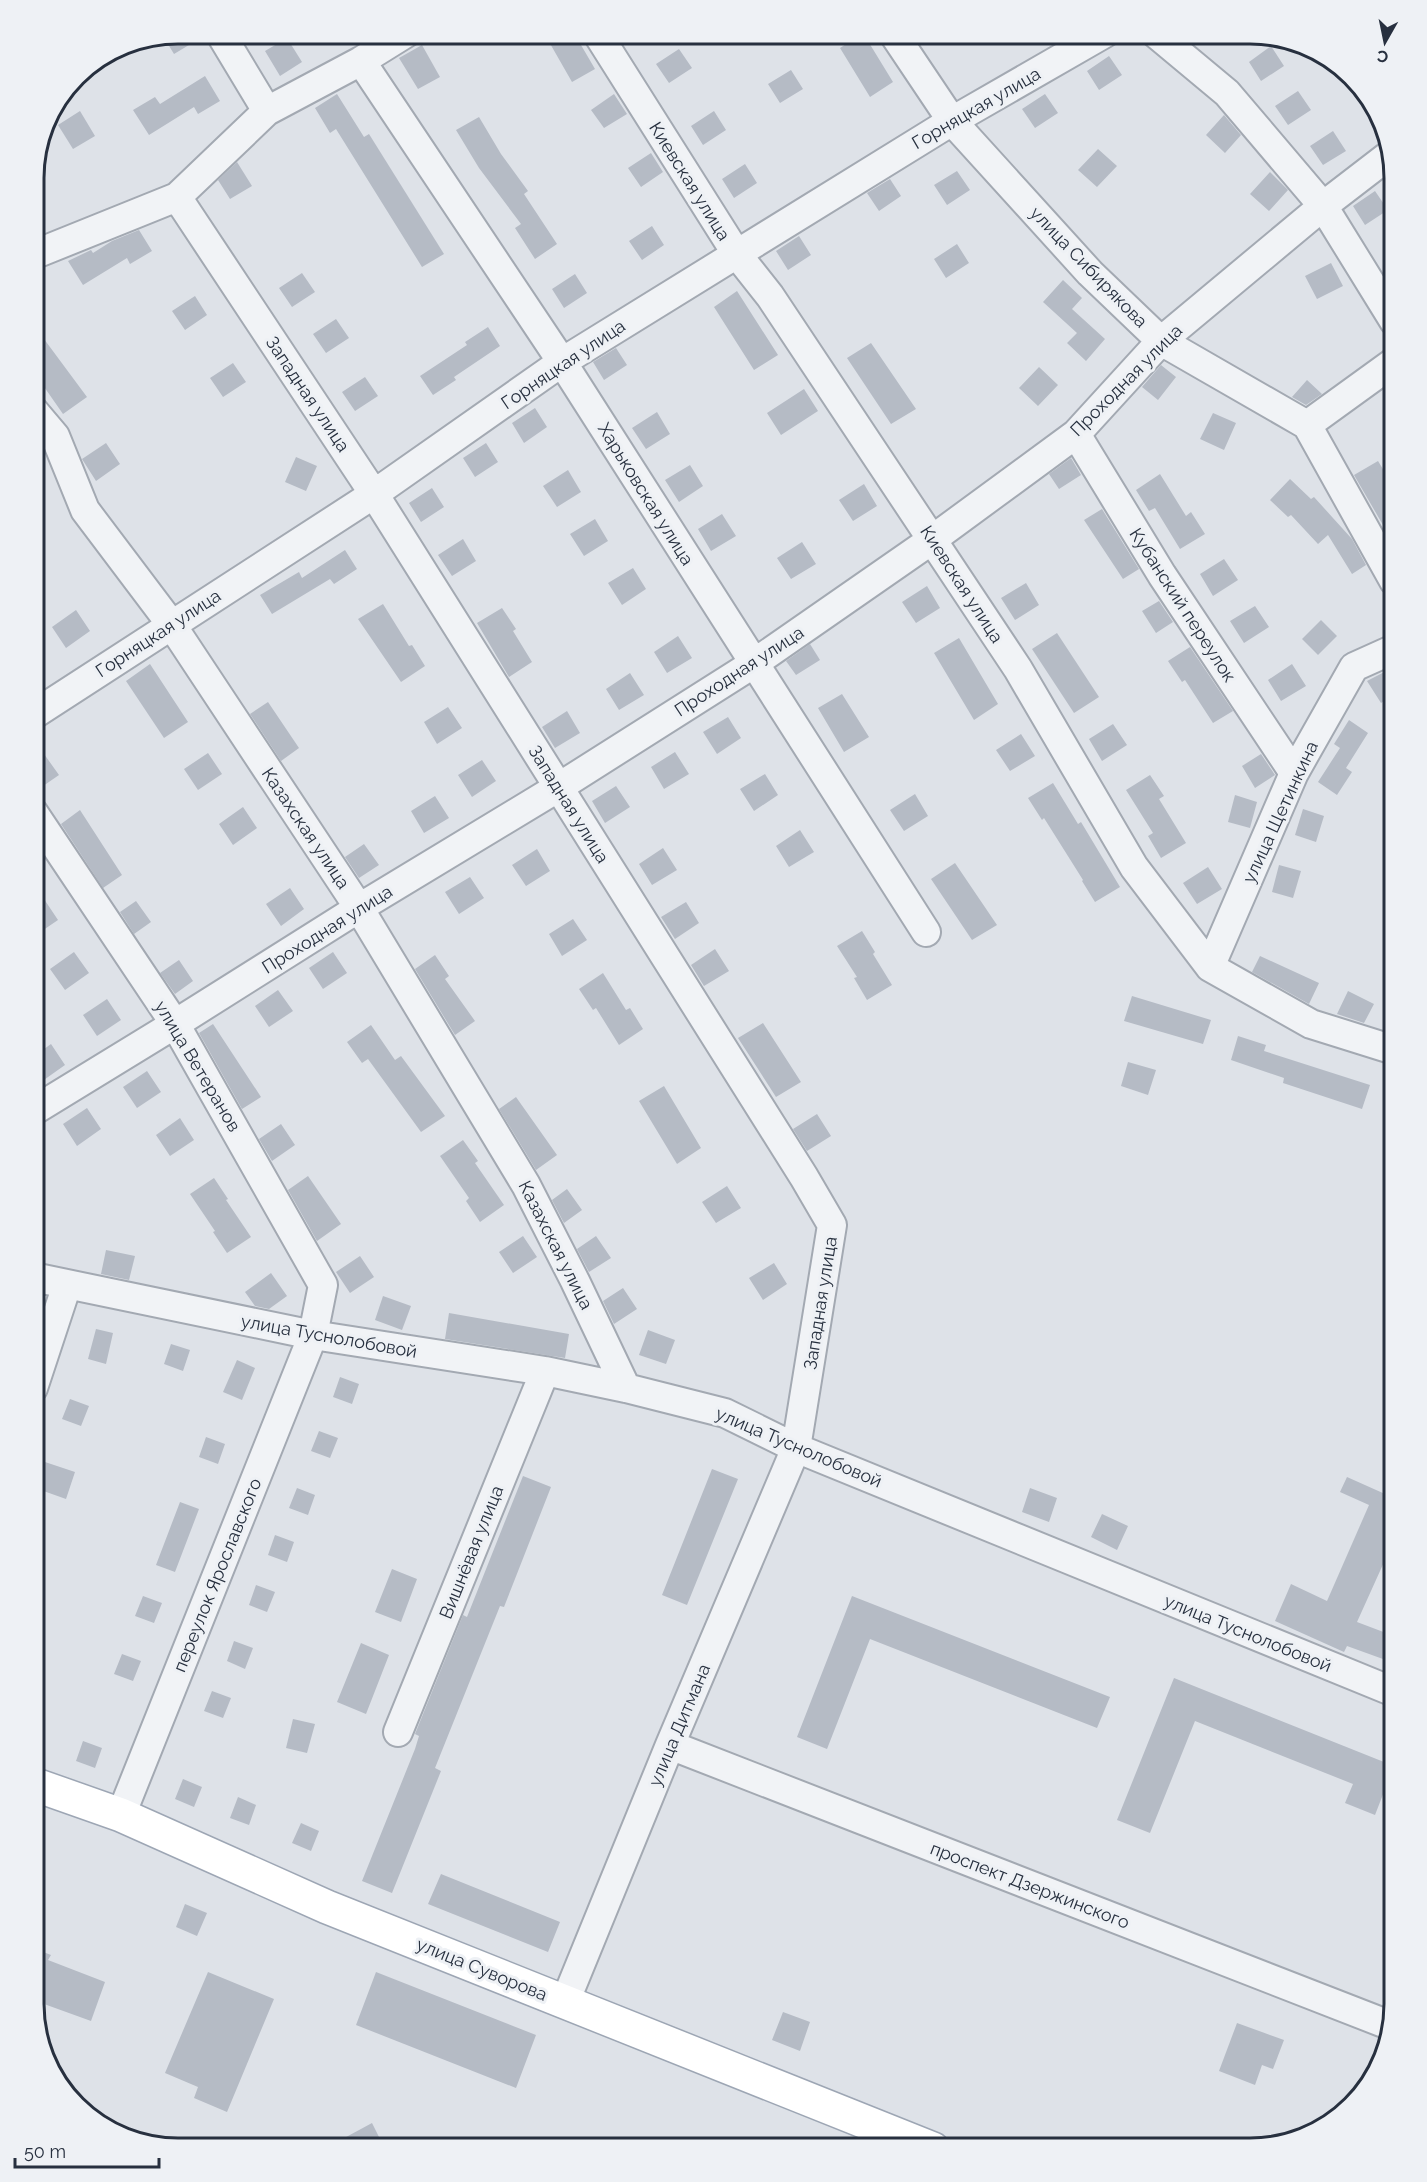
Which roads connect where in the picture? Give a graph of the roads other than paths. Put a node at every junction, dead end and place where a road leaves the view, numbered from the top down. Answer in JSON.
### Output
{"nodes":[{"id":1,"x":227,"y":44,"type":"edge"},
{"id":2,"x":388,"y":44,"type":"edge"},
{"id":3,"x":604,"y":44,"type":"edge"},
{"id":4,"x":900,"y":44,"type":"edge"},
{"id":5,"x":1086,"y":44,"type":"edge"},
{"id":6,"x":1168,"y":44,"type":"edge"},
{"id":7,"x":361,"y":61,"type":"junction"},
{"id":8,"x":267,"y":111,"type":"junction"},
{"id":9,"x":952,"y":121,"type":"junction"},
{"id":10,"x":1382,"y":161,"type":"edge"},
{"id":11,"x":177,"y":197,"type":"junction"},
{"id":12,"x":1323,"y":206,"type":"junction"},
{"id":13,"x":44,"y":251,"type":"edge"},
{"id":14,"x":736,"y":253,"type":"junction"},
{"id":15,"x":1384,"y":305,"type":"edge"},
{"id":16,"x":1161,"y":340,"type":"junction"},
{"id":17,"x":562,"y":362,"type":"junction"},
{"id":18,"x":1384,"y":369,"type":"edge"},
{"id":19,"x":44,"y":423,"type":"edge"},
{"id":20,"x":1307,"y":425,"type":"junction"},
{"id":21,"x":1076,"y":434,"type":"junction"},
{"id":22,"x":374,"y":494,"type":"junction"},
{"id":23,"x":933,"y":539,"type":"junction"},
{"id":24,"x":1384,"y":563,"type":"edge"},
{"id":25,"x":171,"y":624,"type":"junction"},
{"id":26,"x":1384,"y":654,"type":"edge"},
{"id":27,"x":753,"y":664,"type":"junction"},
{"id":28,"x":44,"y":708,"type":"edge"},
{"id":29,"x":1294,"y":772,"type":"junction"},
{"id":30,"x":559,"y":788,"type":"junction"},
{"id":31,"x":44,"y":828,"type":"edge"},
{"id":32,"x":359,"y":908,"type":"junction"},
{"id":33,"x":926,"y":932,"type":"dead end"},
{"id":34,"x":1210,"y":967,"type":"junction"},
{"id":35,"x":175,"y":1024,"type":"junction"},
{"id":36,"x":1384,"y":1047,"type":"edge"},
{"id":37,"x":44,"y":1104,"type":"edge"},
{"id":38,"x":44,"y":1280,"type":"edge"},
{"id":39,"x":67,"y":1285,"type":"junction"},
{"id":40,"x":313,"y":1335,"type":"junction"},
{"id":41,"x":44,"y":1355,"type":"edge"},
{"id":42,"x":544,"y":1371,"type":"junction"},
{"id":43,"x":626,"y":1388,"type":"junction"},
{"id":44,"x":796,"y":1448,"type":"junction"},
{"id":45,"x":1384,"y":1688,"type":"edge"},
{"id":46,"x":398,"y":1732,"type":"dead end"},
{"id":47,"x":670,"y":1744,"type":"junction"},
{"id":48,"x":44,"y":1788,"type":"edge"},
{"id":49,"x":121,"y":1815,"type":"junction"},
{"id":50,"x":565,"y":2002,"type":"junction"},
{"id":51,"x":1382,"y":2022,"type":"edge"},
{"id":52,"x":905,"y":2138,"type":"edge"}],
"edges":[{"from":1,"to":8,"type":"street"},
{"from":2,"to":7,"type":"street"},
{"from":3,"to":14,"type":"street","name":"Киевская улица"},
{"from":4,"to":9,"type":"street","name":"улица Сибирякова"},
{"from":5,"to":9,"type":"street","name":"Горняцкая улица"},
{"from":6,"to":12,"type":"street"},
{"from":7,"to":8,"type":"street"},
{"from":7,"to":17,"type":"street","name":"Харьковская улица"},
{"from":8,"to":11,"type":"street"},
{"from":9,"to":14,"type":"street","name":"Горняцкая улица"},
{"from":9,"to":16,"type":"street","name":"улица Сибирякова"},
{"from":10,"to":12,"type":"street","name":"Проходная улица"},
{"from":11,"to":13,"type":"street"},
{"from":11,"to":22,"type":"street","name":"Западная улица"},
{"from":12,"to":15,"type":"street"},
{"from":12,"to":16,"type":"street","name":"Проходная улица"},
{"from":14,"to":17,"type":"street","name":"Горняцкая улица"},
{"from":14,"to":23,"type":"street","name":"Киевская улица"},
{"from":16,"to":20,"type":"street","name":"улица Сибирякова"},
{"from":16,"to":21,"type":"street","name":"Проходная улица"},
{"from":17,"to":22,"type":"street","name":"Горняцкая улица"},
{"from":17,"to":27,"type":"street","name":"Харьковская улица"},
{"from":18,"to":20,"type":"street"},
{"from":19,"to":25,"type":"street","name":"Казахская улица"},
{"from":20,"to":24,"type":"street"},
{"from":21,"to":23,"type":"street","name":"Проходная улица"},
{"from":21,"to":29,"type":"street","name":"Кубанский переулок"},
{"from":22,"to":25,"type":"street","name":"Горняцкая улица"},
{"from":22,"to":30,"type":"street","name":"Западная улица"},
{"from":23,"to":27,"type":"street","name":"Проходная улица"},
{"from":23,"to":34,"type":"street","name":"Киевская улица"},
{"from":25,"to":28,"type":"street","name":"Горняцкая улица"},
{"from":25,"to":32,"type":"street","name":"Казахская улица"},
{"from":26,"to":29,"type":"street","name":"улица Щетинкина"},
{"from":27,"to":30,"type":"street","name":"Проходная улица"},
{"from":27,"to":33,"type":"street","name":"Харьковская улица"},
{"from":29,"to":34,"type":"street","name":"улица Щетинкина"},
{"from":30,"to":32,"type":"street","name":"Проходная улица"},
{"from":30,"to":44,"type":"street","name":"Западная улица"},
{"from":31,"to":35,"type":"street","name":"улица Ветеранов"},
{"from":32,"to":35,"type":"street","name":"Проходная улица"},
{"from":32,"to":43,"type":"street","name":"Казахская улица"},
{"from":34,"to":36,"type":"street","name":"Киевская улица"},
{"from":35,"to":37,"type":"street","name":"Проходная улица"},
{"from":35,"to":40,"type":"street","name":"улица Ветеранов"},
{"from":38,"to":39,"type":"street","name":"улица Туснолобовой"},
{"from":39,"to":40,"type":"street","name":"улица Туснолобовой"},
{"from":39,"to":41,"type":"street"},
{"from":40,"to":42,"type":"street","name":"улица Туснолобовой"},
{"from":40,"to":49,"type":"street","name":"переулок Ярославского"},
{"from":42,"to":43,"type":"street","name":"улица Туснолобовой"},
{"from":42,"to":46,"type":"street","name":"Вишнёвая улица"},
{"from":43,"to":44,"type":"street","name":"улица Туснолобовой"},
{"from":44,"to":45,"type":"street","name":"улица Туснолобовой"},
{"from":44,"to":47,"type":"street","name":"улица Дитмана"},
{"from":47,"to":50,"type":"street","name":"улица Дитмана"},
{"from":47,"to":51,"type":"street","name":"проспект Дзержинского"},
{"from":48,"to":49,"type":"main road","name":"улица Суворова"},
{"from":49,"to":50,"type":"main road","name":"улица Суворова"},
{"from":50,"to":52,"type":"main road","name":"улица Суворова"}]}
